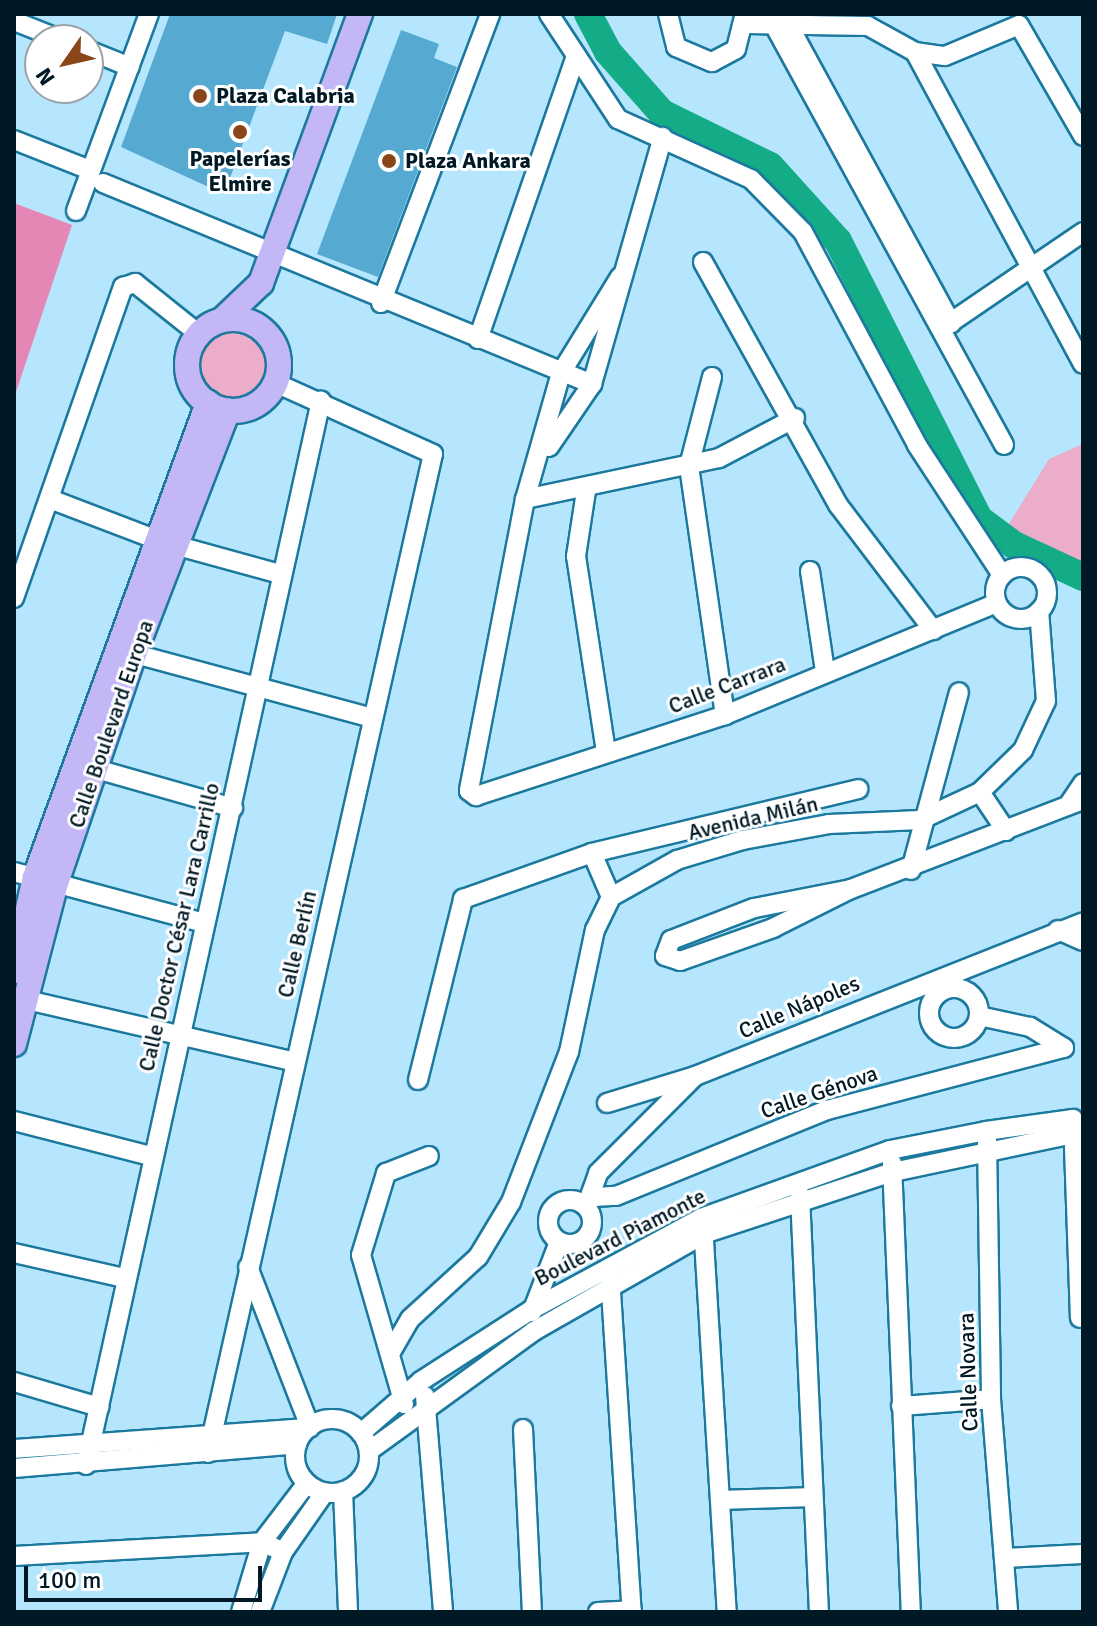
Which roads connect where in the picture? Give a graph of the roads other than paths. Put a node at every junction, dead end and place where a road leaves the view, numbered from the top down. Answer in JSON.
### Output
{"nodes":[{"id":1,"x":149,"y":14,"type":"edge"},
{"id":2,"x":360,"y":14,"type":"edge"},
{"id":3,"x":490,"y":14,"type":"edge"},
{"id":4,"x":549,"y":14,"type":"edge"},
{"id":5,"x":668,"y":14,"type":"edge"},
{"id":6,"x":745,"y":19,"type":"edge"},
{"id":7,"x":780,"y":24,"type":"junction"},
{"id":8,"x":915,"y":52,"type":"junction"},
{"id":9,"x":104,"y":56,"type":"edge"},
{"id":10,"x":575,"y":59,"type":"junction"},
{"id":11,"x":130,"y":67,"type":"junction"},
{"id":12,"x":1083,"y":136,"type":"edge"},
{"id":13,"x":663,"y":137,"type":"junction"},
{"id":14,"x":14,"y":140,"type":"edge"},
{"id":15,"x":97,"y":176,"type":"junction"},
{"id":16,"x":76,"y":211,"type":"dead end"},
{"id":17,"x":1083,"y":232,"type":"edge"},
{"id":18,"x":271,"y":253,"type":"junction"},
{"id":19,"x":703,"y":262,"type":"dead end"},
{"id":20,"x":1033,"y":272,"type":"junction"},
{"id":21,"x":620,"y":277,"type":"junction"},
{"id":22,"x":261,"y":283,"type":"junction"},
{"id":23,"x":381,"y":303,"type":"junction"},
{"id":24,"x":222,"y":320,"type":"junction"},
{"id":25,"x":945,"y":326,"type":"junction"},
{"id":26,"x":262,"y":329,"type":"junction"},
{"id":27,"x":199,"y":334,"type":"junction"},
{"id":28,"x":478,"y":339,"type":"junction"},
{"id":29,"x":1083,"y":364,"type":"edge"},
{"id":30,"x":561,"y":373,"type":"junction"},
{"id":31,"x":712,"y":377,"type":"dead end"},
{"id":32,"x":276,"y":383,"type":"junction"},
{"id":33,"x":592,"y":384,"type":"junction"},
{"id":34,"x":321,"y":401,"type":"junction"},
{"id":35,"x":218,"y":407,"type":"junction"},
{"id":36,"x":795,"y":418,"type":"junction"},
{"id":37,"x":1004,"y":445,"type":"dead end"},
{"id":38,"x":543,"y":456,"type":"junction"},
{"id":39,"x":689,"y":466,"type":"junction"},
{"id":40,"x":586,"y":491,"type":"junction"},
{"id":41,"x":50,"y":499,"type":"junction"},
{"id":42,"x":525,"y":499,"type":"junction"},
{"id":43,"x":169,"y":543,"type":"junction"},
{"id":44,"x":810,"y":571,"type":"dead end"},
{"id":45,"x":280,"y":574,"type":"junction"},
{"id":46,"x":1002,"y":575,"type":"junction"},
{"id":47,"x":14,"y":598,"type":"edge"},
{"id":48,"x":997,"y":603,"type":"junction"},
{"id":49,"x":1039,"y":611,"type":"junction"},
{"id":50,"x":933,"y":630,"type":"junction"},
{"id":51,"x":126,"y":652,"type":"junction"},
{"id":52,"x":825,"y":671,"type":"junction"},
{"id":53,"x":255,"y":686,"type":"junction"},
{"id":54,"x":959,"y":692,"type":"dead end"},
{"id":55,"x":725,"y":715,"type":"junction"},
{"id":56,"x":372,"y":718,"type":"junction"},
{"id":57,"x":606,"y":753,"type":"junction"},
{"id":58,"x":85,"y":766,"type":"junction"},
{"id":59,"x":1083,"y":783,"type":"edge"},
{"id":60,"x":858,"y":789,"type":"dead end"},
{"id":61,"x":980,"y":792,"type":"junction"},
{"id":62,"x":1076,"y":802,"type":"edge"},
{"id":63,"x":233,"y":808,"type":"junction"},
{"id":64,"x":740,"y":819,"type":"junction"},
{"id":65,"x":920,"y":820,"type":"junction"},
{"id":66,"x":1006,"y":831,"type":"junction"},
{"id":67,"x":743,"y":840,"type":"junction"},
{"id":68,"x":592,"y":853,"type":"junction"},
{"id":69,"x":911,"y":870,"type":"junction"},
{"id":70,"x":35,"y":877,"type":"edge"},
{"id":71,"x":851,"y":889,"type":"junction"},
{"id":72,"x":611,"y":897,"type":"junction"},
{"id":73,"x":1083,"y":922,"type":"edge"},
{"id":74,"x":204,"y":923,"type":"junction"},
{"id":75,"x":1058,"y":930,"type":"junction"},
{"id":76,"x":1083,"y":941,"type":"edge"},
{"id":77,"x":14,"y":971,"type":"edge"},
{"id":78,"x":943,"y":982,"type":"junction"},
{"id":79,"x":19,"y":998,"type":"edge"},
{"id":80,"x":979,"y":1016,"type":"junction"},
{"id":81,"x":178,"y":1041,"type":"junction"},
{"id":82,"x":14,"y":1044,"type":"edge"},
{"id":83,"x":295,"y":1062,"type":"junction"},
{"id":84,"x":695,"y":1076,"type":"junction"},
{"id":85,"x":418,"y":1080,"type":"dead end"},
{"id":86,"x":607,"y":1103,"type":"dead end"},
{"id":87,"x":14,"y":1121,"type":"edge"},
{"id":88,"x":1073,"y":1126,"type":"junction"},
{"id":89,"x":986,"y":1131,"type":"junction"},
{"id":90,"x":890,"y":1150,"type":"junction"},
{"id":91,"x":988,"y":1151,"type":"junction"},
{"id":92,"x":150,"y":1156,"type":"junction"},
{"id":93,"x":429,"y":1156,"type":"dead end"},
{"id":94,"x":893,"y":1172,"type":"junction"},
{"id":95,"x":799,"y":1183,"type":"junction"},
{"id":96,"x":589,"y":1201,"type":"junction"},
{"id":97,"x":801,"y":1204,"type":"junction"},
{"id":98,"x":1081,"y":1215,"type":"edge"},
{"id":99,"x":703,"y":1226,"type":"junction"},
{"id":100,"x":559,"y":1242,"type":"junction"},
{"id":101,"x":14,"y":1253,"type":"edge"},
{"id":102,"x":248,"y":1267,"type":"junction"},
{"id":103,"x":610,"y":1277,"type":"junction"},
{"id":104,"x":124,"y":1278,"type":"junction"},
{"id":105,"x":531,"y":1310,"type":"junction"},
{"id":106,"x":1080,"y":1318,"type":"dead end"},
{"id":107,"x":534,"y":1331,"type":"junction"},
{"id":108,"x":391,"y":1352,"type":"junction"},
{"id":109,"x":421,"y":1381,"type":"junction"},
{"id":110,"x":14,"y":1382,"type":"edge"},
{"id":111,"x":401,"y":1397,"type":"junction"},
{"id":112,"x":991,"y":1399,"type":"junction"},
{"id":113,"x":427,"y":1404,"type":"junction"},
{"id":114,"x":901,"y":1406,"type":"junction"},
{"id":115,"x":99,"y":1407,"type":"junction"},
{"id":116,"x":410,"y":1417,"type":"junction"},
{"id":117,"x":523,"y":1429,"type":"dead end"},
{"id":118,"x":305,"y":1433,"type":"junction"},
{"id":119,"x":361,"y":1433,"type":"junction"},
{"id":120,"x":91,"y":1445,"type":"junction"},
{"id":121,"x":208,"y":1445,"type":"junction"},
{"id":122,"x":14,"y":1449,"type":"edge"},
{"id":123,"x":137,"y":1451,"type":"junction"},
{"id":124,"x":369,"y":1451,"type":"junction"},
{"id":125,"x":86,"y":1465,"type":"junction"},
{"id":126,"x":14,"y":1468,"type":"edge"},
{"id":127,"x":307,"y":1483,"type":"junction"},
{"id":128,"x":334,"y":1492,"type":"junction"},
{"id":129,"x":813,"y":1497,"type":"junction"},
{"id":130,"x":720,"y":1500,"type":"junction"},
{"id":131,"x":262,"y":1542,"type":"junction"},
{"id":132,"x":283,"y":1552,"type":"junction"},
{"id":133,"x":1083,"y":1554,"type":"edge"},
{"id":134,"x":14,"y":1556,"type":"edge"},
{"id":135,"x":1004,"y":1558,"type":"junction"},
{"id":136,"x":632,"y":1611,"type":"edge"},
{"id":137,"x":241,"y":1612,"type":"edge"},
{"id":138,"x":260,"y":1612,"type":"edge"},
{"id":139,"x":348,"y":1612,"type":"edge"},
{"id":140,"x":443,"y":1612,"type":"edge"},
{"id":141,"x":532,"y":1612,"type":"edge"},
{"id":142,"x":598,"y":1612,"type":"edge"},
{"id":143,"x":727,"y":1612,"type":"edge"},
{"id":144,"x":819,"y":1612,"type":"edge"},
{"id":145,"x":911,"y":1612,"type":"edge"},
{"id":146,"x":1008,"y":1612,"type":"edge"}],
"edges":[{"from":1,"to":11,"type":"street"},
{"from":2,"to":18,"type":"main road"},
{"from":3,"to":23,"type":"street"},
{"from":4,"to":10,"type":"street"},
{"from":5,"to":6,"type":"street"},
{"from":6,"to":7,"type":"street"},
{"from":7,"to":8,"type":"street"},
{"from":7,"to":25,"type":"street"},
{"from":8,"to":12,"type":"street"},
{"from":8,"to":20,"type":"street"},
{"from":9,"to":11,"type":"street"},
{"from":10,"to":13,"type":"street"},
{"from":10,"to":28,"type":"street"},
{"from":11,"to":15,"type":"street"},
{"from":13,"to":21,"type":"street"},
{"from":13,"to":46,"type":"street"},
{"from":14,"to":15,"type":"street"},
{"from":15,"to":16,"type":"street"},
{"from":15,"to":18,"type":"street"},
{"from":17,"to":20,"type":"street"},
{"from":18,"to":22,"type":"main road"},
{"from":18,"to":23,"type":"street"},
{"from":19,"to":36,"type":"street"},
{"from":20,"to":25,"type":"street"},
{"from":20,"to":29,"type":"street"},
{"from":21,"to":30,"type":"street"},
{"from":21,"to":33,"type":"street"},
{"from":22,"to":24,"type":"main road"},
{"from":22,"to":26,"type":"main road"},
{"from":23,"to":28,"type":"street"},
{"from":24,"to":26,"type":"main road"},
{"from":24,"to":27,"type":"main road"},
{"from":25,"to":37,"type":"street"},
{"from":26,"to":32,"type":"main road"},
{"from":27,"to":35,"type":"main road"},
{"from":27,"to":41,"type":"street"},
{"from":28,"to":30,"type":"street"},
{"from":30,"to":33,"type":"street"},
{"from":30,"to":38,"type":"street"},
{"from":31,"to":39,"type":"street"},
{"from":32,"to":34,"type":"street"},
{"from":32,"to":35,"type":"main road"},
{"from":33,"to":38,"type":"street"},
{"from":34,"to":45,"type":"street","name":"Calle Doctor César Lara Carrillo"},
{"from":34,"to":56,"type":"street","name":"Calle Berlín"},
{"from":35,"to":43,"type":"main road","name":"Calle Boulevard Europa"},
{"from":36,"to":39,"type":"street"},
{"from":36,"to":50,"type":"street"},
{"from":38,"to":42,"type":"street"},
{"from":39,"to":40,"type":"street"},
{"from":39,"to":55,"type":"street"},
{"from":40,"to":42,"type":"street"},
{"from":40,"to":57,"type":"street"},
{"from":41,"to":43,"type":"street"},
{"from":41,"to":47,"type":"street"},
{"from":42,"to":57,"type":"street","name":"Calle Carrara"},
{"from":43,"to":45,"type":"street"},
{"from":43,"to":51,"type":"main road","name":"Calle Boulevard Europa"},
{"from":44,"to":52,"type":"street"},
{"from":45,"to":53,"type":"street","name":"Calle Doctor César Lara Carrillo"},
{"from":46,"to":48,"type":"street"},
{"from":46,"to":49,"type":"street"},
{"from":48,"to":49,"type":"street"},
{"from":48,"to":50,"type":"street","name":"Calle Carrara"},
{"from":49,"to":61,"type":"street","name":"Avenida Milán"},
{"from":50,"to":52,"type":"street","name":"Calle Carrara"},
{"from":51,"to":53,"type":"street"},
{"from":51,"to":58,"type":"main road","name":"Calle Boulevard Europa"},
{"from":52,"to":55,"type":"street","name":"Calle Carrara"},
{"from":53,"to":56,"type":"street"},
{"from":53,"to":63,"type":"street","name":"Calle Doctor César Lara Carrillo"},
{"from":54,"to":65,"type":"street"},
{"from":55,"to":57,"type":"street","name":"Calle Carrara"},
{"from":56,"to":83,"type":"street","name":"Calle Berlín"},
{"from":58,"to":63,"type":"street"},
{"from":58,"to":70,"type":"main road","name":"Calle Boulevard Europa"},
{"from":59,"to":62,"type":"street"},
{"from":60,"to":64,"type":"street"},
{"from":61,"to":65,"type":"street","name":"Avenida Milán"},
{"from":61,"to":66,"type":"street"},
{"from":62,"to":66,"type":"street"},
{"from":63,"to":74,"type":"street","name":"Calle Doctor César Lara Carrillo"},
{"from":64,"to":67,"type":"street"},
{"from":64,"to":68,"type":"street"},
{"from":65,"to":67,"type":"street","name":"Avenida Milán"},
{"from":65,"to":69,"type":"street"},
{"from":66,"to":69,"type":"street"},
{"from":67,"to":72,"type":"street","name":"Avenida Milán"},
{"from":68,"to":72,"type":"street"},
{"from":68,"to":85,"type":"street"},
{"from":69,"to":71,"type":"street"},
{"from":70,"to":74,"type":"street"},
{"from":70,"to":77,"type":"main road","name":"Calle Boulevard Europa"},
{"from":70,"to":79,"type":"main road","name":"Calle Boulevard Europa"},
{"from":71,"to":71,"type":"street"},
{"from":72,"to":108,"type":"street"},
{"from":73,"to":75,"type":"street","name":"Calle Nápoles"},
{"from":74,"to":81,"type":"street","name":"Calle Doctor César Lara Carrillo"},
{"from":75,"to":76,"type":"street"},
{"from":75,"to":78,"type":"street","name":"Calle Nápoles"},
{"from":78,"to":80,"type":"street"},
{"from":78,"to":80,"type":"street"},
{"from":78,"to":84,"type":"street","name":"Calle Nápoles"},
{"from":79,"to":81,"type":"street"},
{"from":79,"to":82,"type":"main road","name":"Calle Boulevard Europa"},
{"from":80,"to":96,"type":"street","name":"Calle Génova"},
{"from":81,"to":83,"type":"street"},
{"from":81,"to":92,"type":"street","name":"Calle Doctor César Lara Carrillo"},
{"from":83,"to":102,"type":"street","name":"Calle Berlín"},
{"from":84,"to":86,"type":"street"},
{"from":84,"to":96,"type":"street","name":"Calle Nápoles"},
{"from":87,"to":92,"type":"street"},
{"from":88,"to":89,"type":"street","name":"Boulevard Piamonte"},
{"from":88,"to":91,"type":"street","name":"Boulevard Piamonte"},
{"from":88,"to":98,"type":"street"},
{"from":89,"to":90,"type":"street","name":"Boulevard Piamonte"},
{"from":89,"to":91,"type":"street","name":"Calle Novara"},
{"from":90,"to":94,"type":"street"},
{"from":90,"to":95,"type":"street","name":"Boulevard Piamonte"},
{"from":91,"to":94,"type":"street","name":"Boulevard Piamonte"},
{"from":91,"to":112,"type":"street","name":"Calle Novara"},
{"from":92,"to":104,"type":"street","name":"Calle Doctor César Lara Carrillo"},
{"from":93,"to":108,"type":"street"},
{"from":94,"to":97,"type":"street","name":"Boulevard Piamonte"},
{"from":94,"to":114,"type":"street"},
{"from":95,"to":97,"type":"street"},
{"from":95,"to":99,"type":"street","name":"Boulevard Piamonte"},
{"from":96,"to":100,"type":"street","name":"Calle Nápoles"},
{"from":96,"to":100,"type":"street"},
{"from":97,"to":99,"type":"street","name":"Boulevard Piamonte"},
{"from":97,"to":129,"type":"street"},
{"from":98,"to":106,"type":"street"},
{"from":99,"to":103,"type":"street","name":"Boulevard Piamonte"},
{"from":99,"to":130,"type":"street"},
{"from":100,"to":105,"type":"street"},
{"from":101,"to":104,"type":"street"},
{"from":102,"to":118,"type":"street"},
{"from":102,"to":121,"type":"street","name":"Calle Berlín"},
{"from":103,"to":105,"type":"street","name":"Boulevard Piamonte"},
{"from":103,"to":107,"type":"street","name":"Boulevard Piamonte"},
{"from":103,"to":136,"type":"street"},
{"from":104,"to":115,"type":"street","name":"Calle Doctor César Lara Carrillo"},
{"from":105,"to":107,"type":"street"},
{"from":105,"to":109,"type":"street","name":"Boulevard Piamonte"},
{"from":107,"to":113,"type":"street","name":"Boulevard Piamonte"},
{"from":108,"to":111,"type":"street"},
{"from":109,"to":111,"type":"street","name":"Boulevard Piamonte"},
{"from":109,"to":113,"type":"street"},
{"from":110,"to":115,"type":"street"},
{"from":111,"to":116,"type":"street"},
{"from":111,"to":119,"type":"street","name":"Boulevard Piamonte"},
{"from":112,"to":114,"type":"street"},
{"from":112,"to":135,"type":"street","name":"Calle Novara"},
{"from":113,"to":116,"type":"street","name":"Boulevard Piamonte"},
{"from":113,"to":140,"type":"street"},
{"from":114,"to":145,"type":"street"},
{"from":115,"to":120,"type":"street","name":"Calle Doctor César Lara Carrillo"},
{"from":116,"to":124,"type":"street","name":"Boulevard Piamonte"},
{"from":117,"to":141,"type":"street"},
{"from":118,"to":119,"type":"street"},
{"from":118,"to":121,"type":"street"},
{"from":118,"to":127,"type":"street"},
{"from":119,"to":124,"type":"street"},
{"from":120,"to":122,"type":"street"},
{"from":120,"to":123,"type":"street"},
{"from":120,"to":125,"type":"street","name":"Calle Doctor César Lara Carrillo"},
{"from":121,"to":123,"type":"street"},
{"from":123,"to":125,"type":"street"},
{"from":124,"to":128,"type":"street"},
{"from":125,"to":126,"type":"street"},
{"from":127,"to":128,"type":"street"},
{"from":127,"to":131,"type":"street"},
{"from":128,"to":132,"type":"street"},
{"from":128,"to":139,"type":"street"},
{"from":129,"to":130,"type":"street"},
{"from":129,"to":144,"type":"street"},
{"from":130,"to":143,"type":"street"},
{"from":131,"to":132,"type":"street"},
{"from":131,"to":134,"type":"street"},
{"from":131,"to":137,"type":"street"},
{"from":132,"to":138,"type":"street"},
{"from":133,"to":135,"type":"street"},
{"from":135,"to":146,"type":"street","name":"Calle Novara"},
{"from":136,"to":142,"type":"street"}]}
